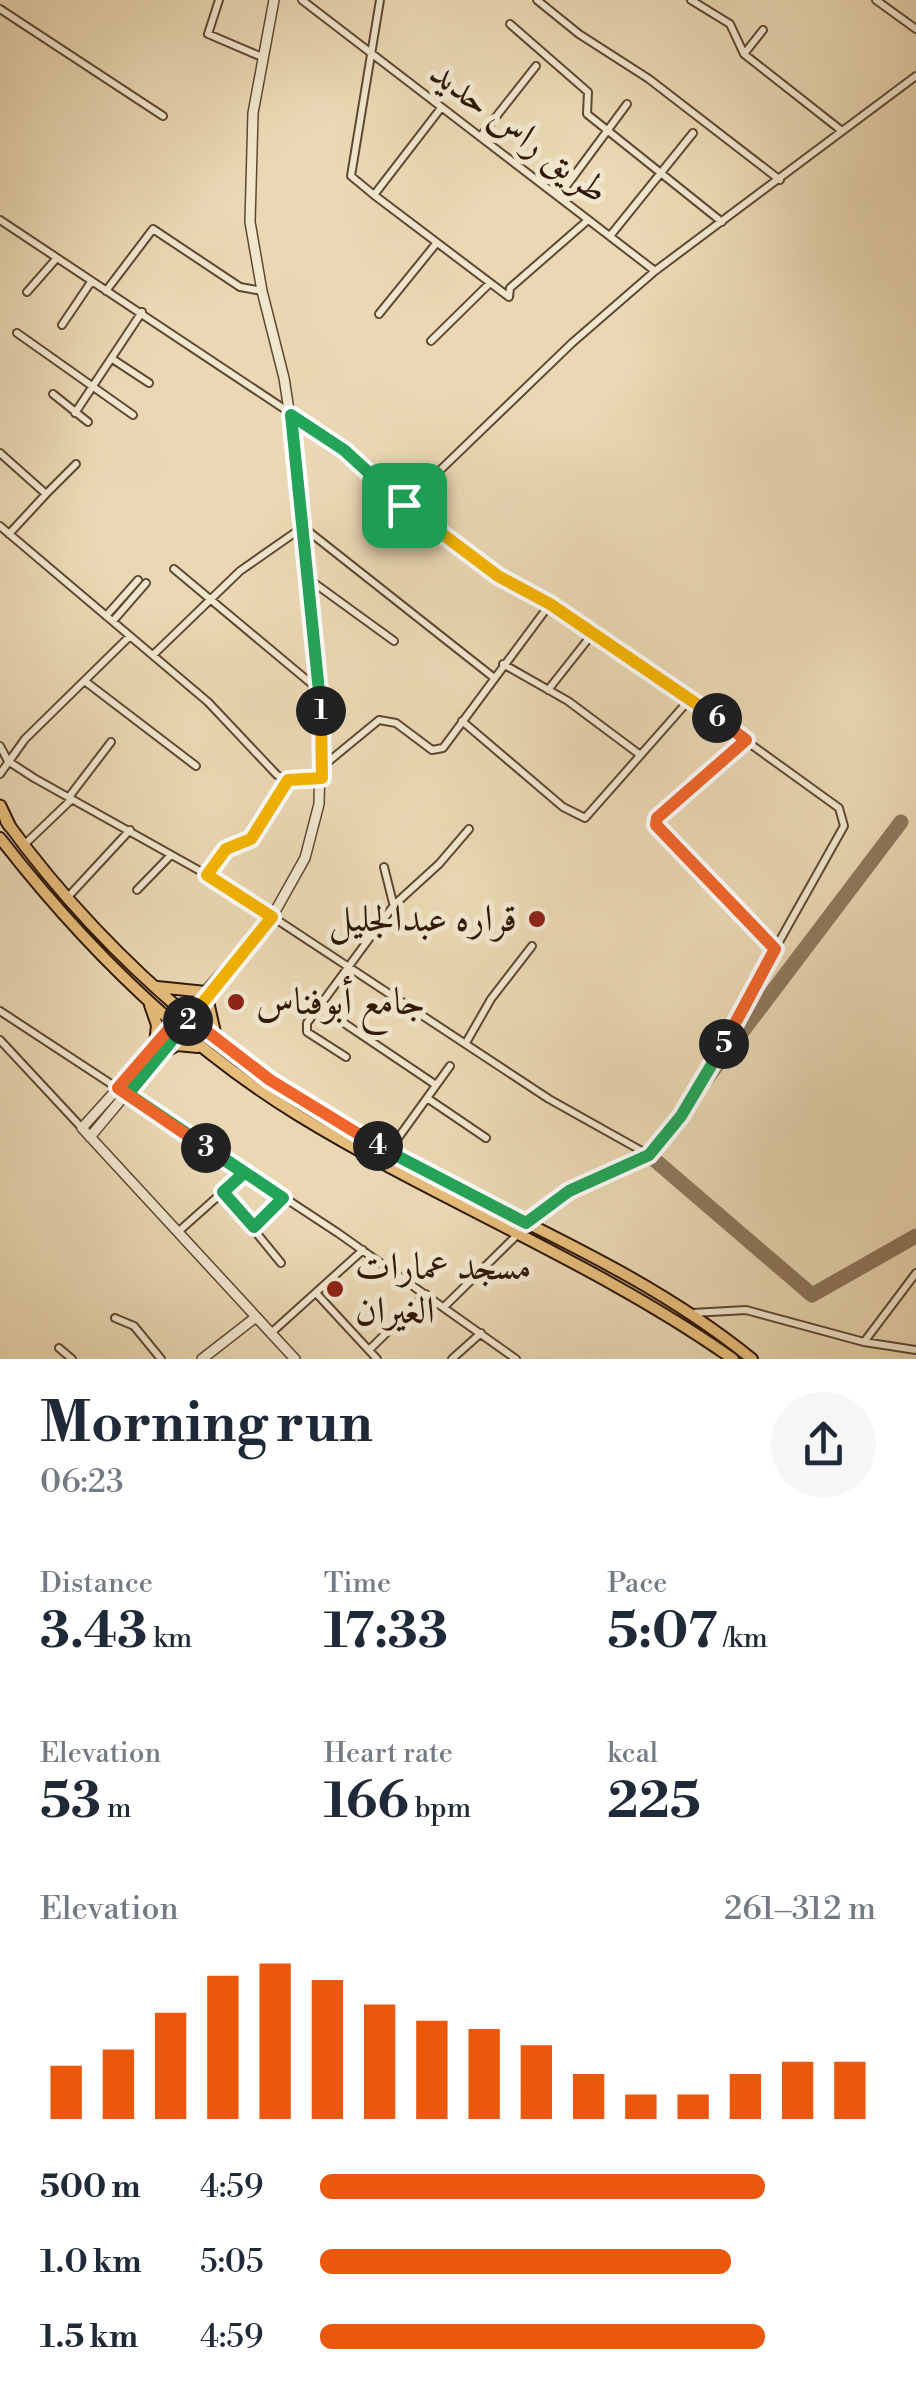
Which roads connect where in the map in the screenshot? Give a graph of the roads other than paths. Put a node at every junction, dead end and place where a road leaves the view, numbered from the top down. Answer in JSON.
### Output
{"nodes":[{"id":1,"x":220,"y":0,"type":"edge"},
{"id":2,"x":274,"y":0,"type":"edge"},
{"id":3,"x":302,"y":0,"type":"edge"},
{"id":4,"x":380,"y":0,"type":"edge"},
{"id":5,"x":536,"y":0,"type":"edge"},
{"id":6,"x":692,"y":0,"type":"edge"},
{"id":7,"x":876,"y":0,"type":"edge"},
{"id":8,"x":0,"y":9,"type":"edge"},
{"id":9,"x":510,"y":24,"type":"dead end"},
{"id":10,"x":916,"y":28,"type":"edge"},
{"id":11,"x":762,"y":30,"type":"dead end"},
{"id":12,"x":370,"y":52,"type":"junction"},
{"id":13,"x":744,"y":54,"type":"junction"},
{"id":14,"x":262,"y":57,"type":"junction"},
{"id":15,"x":536,"y":66,"type":"dead end"},
{"id":16,"x":916,"y":76,"type":"edge"},
{"id":17,"x":628,"y":104,"type":"dead end"},
{"id":18,"x":440,"y":108,"type":"junction"},
{"id":19,"x":163,"y":116,"type":"dead end"},
{"id":20,"x":608,"y":130,"type":"junction"},
{"id":21,"x":842,"y":132,"type":"junction"},
{"id":22,"x":693,"y":133,"type":"dead end"},
{"id":23,"x":480,"y":137,"type":"junction"},
{"id":24,"x":662,"y":174,"type":"junction"},
{"id":25,"x":780,"y":180,"type":"junction"},
{"id":26,"x":374,"y":194,"type":"junction"},
{"id":27,"x":558,"y":196,"type":"junction"},
{"id":28,"x":0,"y":220,"type":"edge"},
{"id":29,"x":588,"y":220,"type":"junction"},
{"id":30,"x":722,"y":222,"type":"junction"},
{"id":31,"x":610,"y":236,"type":"junction"},
{"id":32,"x":435,"y":244,"type":"junction"},
{"id":33,"x":56,"y":258,"type":"junction"},
{"id":34,"x":655,"y":272,"type":"junction"},
{"id":35,"x":91,"y":282,"type":"junction"},
{"id":36,"x":489,"y":284,"type":"junction"},
{"id":37,"x":106,"y":291,"type":"junction"},
{"id":38,"x":27,"y":292,"type":"dead end"},
{"id":39,"x":262,"y":292,"type":"junction"},
{"id":40,"x":142,"y":312,"type":"junction"},
{"id":41,"x":379,"y":314,"type":"dead end"},
{"id":42,"x":62,"y":325,"type":"dead end"},
{"id":43,"x":18,"y":333,"type":"dead end"},
{"id":44,"x":431,"y":341,"type":"dead end"},
{"id":45,"x":114,"y":360,"type":"junction"},
{"id":46,"x":149,"y":383,"type":"dead end"},
{"id":47,"x":95,"y":385,"type":"junction"},
{"id":48,"x":52,"y":394,"type":"dead end"},
{"id":49,"x":76,"y":412,"type":"junction"},
{"id":50,"x":133,"y":414,"type":"dead end"},
{"id":51,"x":291,"y":415,"type":"junction"},
{"id":52,"x":88,"y":422,"type":"dead end"},
{"id":53,"x":0,"y":453,"type":"edge"},
{"id":54,"x":76,"y":464,"type":"dead end"},
{"id":55,"x":46,"y":494,"type":"junction"},
{"id":56,"x":404,"y":505,"type":"junction"},
{"id":57,"x":0,"y":526,"type":"edge"},
{"id":58,"x":303,"y":528,"type":"junction"},
{"id":59,"x":9,"y":534,"type":"junction"},
{"id":60,"x":174,"y":570,"type":"dead end"},
{"id":61,"x":308,"y":579,"type":"junction"},
{"id":62,"x":142,"y":582,"type":"dead end"},
{"id":63,"x":212,"y":598,"type":"junction"},
{"id":64,"x":550,"y":604,"type":"junction"},
{"id":65,"x":110,"y":619,"type":"junction"},
{"id":66,"x":594,"y":634,"type":"junction"},
{"id":67,"x":130,"y":636,"type":"junction"},
{"id":68,"x":394,"y":641,"type":"dead end"},
{"id":69,"x":152,"y":655,"type":"junction"},
{"id":70,"x":503,"y":664,"type":"junction"},
{"id":71,"x":493,"y":677,"type":"junction"},
{"id":72,"x":86,"y":682,"type":"junction"},
{"id":73,"x":319,"y":690,"type":"junction"},
{"id":74,"x":548,"y":690,"type":"junction"},
{"id":75,"x":690,"y":699,"type":"junction"},
{"id":76,"x":462,"y":722,"type":"junction"},
{"id":77,"x":746,"y":740,"type":"junction"},
{"id":78,"x":111,"y":742,"type":"dead end"},
{"id":79,"x":0,"y":746,"type":"edge"},
{"id":80,"x":639,"y":755,"type":"junction"},
{"id":81,"x":8,"y":761,"type":"junction"},
{"id":82,"x":196,"y":766,"type":"dead end"},
{"id":83,"x":322,"y":772,"type":"junction"},
{"id":84,"x":0,"y":774,"type":"edge"},
{"id":85,"x":288,"y":780,"type":"junction"},
{"id":86,"x":70,"y":798,"type":"junction"},
{"id":87,"x":0,"y":809,"type":"edge"},
{"id":88,"x":10,"y":825,"type":"joint"},
{"id":89,"x":469,"y":829,"type":"dead end"},
{"id":90,"x":130,"y":830,"type":"junction"},
{"id":91,"x":0,"y":838,"type":"edge"},
{"id":92,"x":24,"y":845,"type":"junction"},
{"id":93,"x":171,"y":855,"type":"junction"},
{"id":94,"x":384,"y":867,"type":"dead end"},
{"id":95,"x":207,"y":875,"type":"junction"},
{"id":96,"x":137,"y":890,"type":"dead end"},
{"id":97,"x":66,"y":899,"type":"junction"},
{"id":98,"x":394,"y":905,"type":"junction"},
{"id":99,"x":272,"y":917,"type":"junction"},
{"id":100,"x":532,"y":946,"type":"dead end"},
{"id":101,"x":775,"y":949,"type":"junction"},
{"id":102,"x":348,"y":966,"type":"junction"},
{"id":103,"x":156,"y":986,"type":"junction"},
{"id":104,"x":209,"y":992,"type":"junction"},
{"id":105,"x":147,"y":1000,"type":"junction"},
{"id":106,"x":323,"y":1004,"type":"junction"},
{"id":107,"x":0,"y":1011,"type":"edge"},
{"id":108,"x":186,"y":1016,"type":"junction"},
{"id":109,"x":177,"y":1026,"type":"junction"},
{"id":110,"x":0,"y":1040,"type":"edge"},
{"id":111,"x":219,"y":1042,"type":"junction"},
{"id":112,"x":467,"y":1042,"type":"junction"},
{"id":113,"x":156,"y":1050,"type":"junction"},
{"id":114,"x":206,"y":1051,"type":"junction"},
{"id":115,"x":346,"y":1057,"type":"dead end"},
{"id":116,"x":450,"y":1066,"type":"dead end"},
{"id":117,"x":436,"y":1085,"type":"junction"},
{"id":118,"x":118,"y":1088,"type":"junction"},
{"id":119,"x":128,"y":1094,"type":"junction"},
{"id":120,"x":427,"y":1098,"type":"junction"},
{"id":121,"x":82,"y":1128,"type":"junction"},
{"id":122,"x":90,"y":1137,"type":"junction"},
{"id":123,"x":486,"y":1138,"type":"dead end"},
{"id":124,"x":388,"y":1152,"type":"junction"},
{"id":125,"x":649,"y":1155,"type":"junction"},
{"id":126,"x":244,"y":1173,"type":"junction"},
{"id":127,"x":223,"y":1192,"type":"junction"},
{"id":128,"x":283,"y":1198,"type":"junction"},
{"id":129,"x":254,"y":1227,"type":"junction"},
{"id":130,"x":523,"y":1228,"type":"junction"},
{"id":131,"x":177,"y":1232,"type":"junction"},
{"id":132,"x":363,"y":1250,"type":"junction"},
{"id":133,"x":282,"y":1263,"type":"dead end"},
{"id":134,"x":916,"y":1272,"type":"edge"},
{"id":135,"x":316,"y":1292,"type":"junction"},
{"id":136,"x":426,"y":1294,"type":"junction"},
{"id":137,"x":444,"y":1306,"type":"junction"},
{"id":138,"x":690,"y":1314,"type":"junction"},
{"id":139,"x":256,"y":1317,"type":"junction"},
{"id":140,"x":116,"y":1318,"type":"dead end"},
{"id":141,"x":271,"y":1332,"type":"junction"},
{"id":142,"x":481,"y":1333,"type":"junction"},
{"id":143,"x":864,"y":1342,"type":"junction"},
{"id":144,"x":58,"y":1348,"type":"dead end"},
{"id":145,"x":369,"y":1350,"type":"junction"},
{"id":146,"x":916,"y":1350,"type":"edge"},
{"id":147,"x":72,"y":1359,"type":"edge"},
{"id":148,"x":161,"y":1359,"type":"edge"},
{"id":149,"x":202,"y":1359,"type":"edge"},
{"id":150,"x":296,"y":1359,"type":"edge"},
{"id":151,"x":377,"y":1359,"type":"edge"},
{"id":152,"x":452,"y":1359,"type":"edge"},
{"id":153,"x":516,"y":1359,"type":"edge"},
{"id":154,"x":734,"y":1359,"type":"edge"},
{"id":155,"x":752,"y":1359,"type":"edge"}],
"edges":[{"from":1,"to":14,"type":"street"},
{"from":2,"to":14,"type":"street"},
{"from":3,"to":12,"type":"street","name":"طريق راس حديد"},
{"from":4,"to":12,"type":"street"},
{"from":5,"to":25,"type":"street"},
{"from":6,"to":13,"type":"street"},
{"from":7,"to":10,"type":"street"},
{"from":8,"to":19,"type":"street"},
{"from":9,"to":20,"type":"street"},
{"from":11,"to":13,"type":"street"},
{"from":12,"to":18,"type":"street","name":"طريق راس حديد"},
{"from":12,"to":26,"type":"street"},
{"from":13,"to":21,"type":"street"},
{"from":14,"to":39,"type":"street"},
{"from":15,"to":23,"type":"street"},
{"from":16,"to":21,"type":"street"},
{"from":17,"to":20,"type":"street"},
{"from":18,"to":23,"type":"street","name":"طريق راس حديد"},
{"from":18,"to":26,"type":"street"},
{"from":20,"to":24,"type":"street"},
{"from":20,"to":27,"type":"street"},
{"from":21,"to":25,"type":"street"},
{"from":22,"to":24,"type":"street"},
{"from":23,"to":27,"type":"street","name":"طريق راس حديد"},
{"from":24,"to":30,"type":"street"},
{"from":24,"to":31,"type":"street"},
{"from":25,"to":30,"type":"street"},
{"from":26,"to":32,"type":"street"},
{"from":27,"to":29,"type":"street","name":"طريق راس حديد"},
{"from":28,"to":33,"type":"street"},
{"from":29,"to":31,"type":"street","name":"طريق راس حديد"},
{"from":29,"to":36,"type":"street"},
{"from":30,"to":34,"type":"street"},
{"from":31,"to":34,"type":"street","name":"طريق راس حديد"},
{"from":32,"to":36,"type":"street"},
{"from":32,"to":41,"type":"street"},
{"from":33,"to":35,"type":"street"},
{"from":33,"to":38,"type":"street"},
{"from":34,"to":56,"type":"street"},
{"from":35,"to":37,"type":"street"},
{"from":35,"to":42,"type":"street"},
{"from":36,"to":44,"type":"street"},
{"from":37,"to":39,"type":"street"},
{"from":37,"to":40,"type":"street"},
{"from":39,"to":51,"type":"street"},
{"from":40,"to":45,"type":"street"},
{"from":40,"to":51,"type":"street"},
{"from":43,"to":47,"type":"street"},
{"from":45,"to":46,"type":"street"},
{"from":45,"to":47,"type":"street"},
{"from":47,"to":49,"type":"street"},
{"from":47,"to":50,"type":"street"},
{"from":48,"to":49,"type":"street"},
{"from":49,"to":52,"type":"street"},
{"from":51,"to":56,"type":"street"},
{"from":51,"to":58,"type":"street"},
{"from":53,"to":55,"type":"street"},
{"from":54,"to":55,"type":"street"},
{"from":55,"to":59,"type":"street"},
{"from":56,"to":64,"type":"street"},
{"from":57,"to":59,"type":"street"},
{"from":58,"to":61,"type":"street"},
{"from":58,"to":63,"type":"street"},
{"from":58,"to":71,"type":"street"},
{"from":59,"to":65,"type":"street"},
{"from":60,"to":63,"type":"street"},
{"from":61,"to":68,"type":"street"},
{"from":61,"to":73,"type":"street"},
{"from":62,"to":65,"type":"street"},
{"from":63,"to":69,"type":"street"},
{"from":63,"to":73,"type":"street"},
{"from":64,"to":66,"type":"street"},
{"from":64,"to":70,"type":"street"},
{"from":65,"to":67,"type":"street"},
{"from":66,"to":74,"type":"street"},
{"from":66,"to":75,"type":"street"},
{"from":67,"to":69,"type":"street"},
{"from":67,"to":72,"type":"street"},
{"from":69,"to":85,"type":"street"},
{"from":70,"to":71,"type":"street"},
{"from":70,"to":74,"type":"street"},
{"from":71,"to":76,"type":"street"},
{"from":72,"to":81,"type":"street"},
{"from":72,"to":82,"type":"street"},
{"from":73,"to":83,"type":"street"},
{"from":74,"to":80,"type":"street"},
{"from":75,"to":77,"type":"street"},
{"from":75,"to":80,"type":"street"},
{"from":76,"to":80,"type":"street"},
{"from":76,"to":83,"type":"street"},
{"from":77,"to":101,"type":"street"},
{"from":77,"to":101,"type":"street"},
{"from":78,"to":86,"type":"street"},
{"from":79,"to":81,"type":"street"},
{"from":81,"to":84,"type":"street"},
{"from":81,"to":86,"type":"street"},
{"from":83,"to":85,"type":"street"},
{"from":83,"to":99,"type":"street"},
{"from":85,"to":95,"type":"street"},
{"from":86,"to":90,"type":"street"},
{"from":86,"to":92,"type":"street"},
{"from":87,"to":88,"type":"highway"},
{"from":88,"to":92,"type":"main road"},
{"from":89,"to":98,"type":"street"},
{"from":90,"to":93,"type":"street"},
{"from":90,"to":97,"type":"street"},
{"from":91,"to":105,"type":"main road"},
{"from":92,"to":97,"type":"main road"},
{"from":93,"to":95,"type":"street"},
{"from":93,"to":96,"type":"street"},
{"from":94,"to":98,"type":"street"},
{"from":95,"to":99,"type":"street"},
{"from":97,"to":103,"type":"main road"},
{"from":98,"to":102,"type":"street"},
{"from":99,"to":102,"type":"street"},
{"from":99,"to":104,"type":"street"},
{"from":100,"to":112,"type":"street"},
{"from":101,"to":125,"type":"street"},
{"from":102,"to":106,"type":"street"},
{"from":102,"to":112,"type":"street"},
{"from":103,"to":104,"type":"main road"},
{"from":103,"to":108,"type":"main road"},
{"from":104,"to":108,"type":"street"},
{"from":104,"to":111,"type":"main road"},
{"from":105,"to":109,"type":"main road"},
{"from":105,"to":113,"type":"main road"},
{"from":106,"to":115,"type":"street"},
{"from":106,"to":117,"type":"street"},
{"from":107,"to":118,"type":"street"},
{"from":108,"to":109,"type":"street"},
{"from":108,"to":111,"type":"main road"},
{"from":109,"to":113,"type":"street"},
{"from":109,"to":114,"type":"main road"},
{"from":110,"to":121,"type":"street"},
{"from":111,"to":124,"type":"main road"},
{"from":112,"to":125,"type":"street"},
{"from":113,"to":114,"type":"main road"},
{"from":113,"to":118,"type":"street"},
{"from":113,"to":119,"type":"street"},
{"from":114,"to":130,"type":"main road"},
{"from":116,"to":117,"type":"street"},
{"from":117,"to":120,"type":"street"},
{"from":118,"to":119,"type":"street"},
{"from":118,"to":121,"type":"street"},
{"from":119,"to":122,"type":"street"},
{"from":119,"to":126,"type":"street"},
{"from":120,"to":123,"type":"street"},
{"from":120,"to":124,"type":"street"},
{"from":121,"to":122,"type":"street"},
{"from":122,"to":131,"type":"street"},
{"from":124,"to":130,"type":"main road"},
{"from":125,"to":130,"type":"street"},
{"from":126,"to":127,"type":"street"},
{"from":126,"to":128,"type":"street"},
{"from":127,"to":129,"type":"street"},
{"from":127,"to":131,"type":"street"},
{"from":128,"to":129,"type":"street"},
{"from":128,"to":132,"type":"street"},
{"from":129,"to":133,"type":"street"},
{"from":130,"to":137,"type":"street"},
{"from":130,"to":138,"type":"main road"},
{"from":130,"to":154,"type":"main road"},
{"from":131,"to":139,"type":"street"},
{"from":132,"to":135,"type":"street"},
{"from":132,"to":136,"type":"street"},
{"from":134,"to":143,"type":"street"},
{"from":135,"to":141,"type":"street"},
{"from":135,"to":145,"type":"street"},
{"from":136,"to":137,"type":"street"},
{"from":136,"to":145,"type":"street"},
{"from":137,"to":142,"type":"street"},
{"from":138,"to":143,"type":"street"},
{"from":138,"to":155,"type":"main road"},
{"from":139,"to":141,"type":"street"},
{"from":139,"to":149,"type":"street"},
{"from":140,"to":148,"type":"street"},
{"from":141,"to":150,"type":"street"},
{"from":142,"to":152,"type":"street"},
{"from":142,"to":153,"type":"street"},
{"from":143,"to":146,"type":"street"},
{"from":144,"to":147,"type":"street"},
{"from":145,"to":151,"type":"street"}]}
